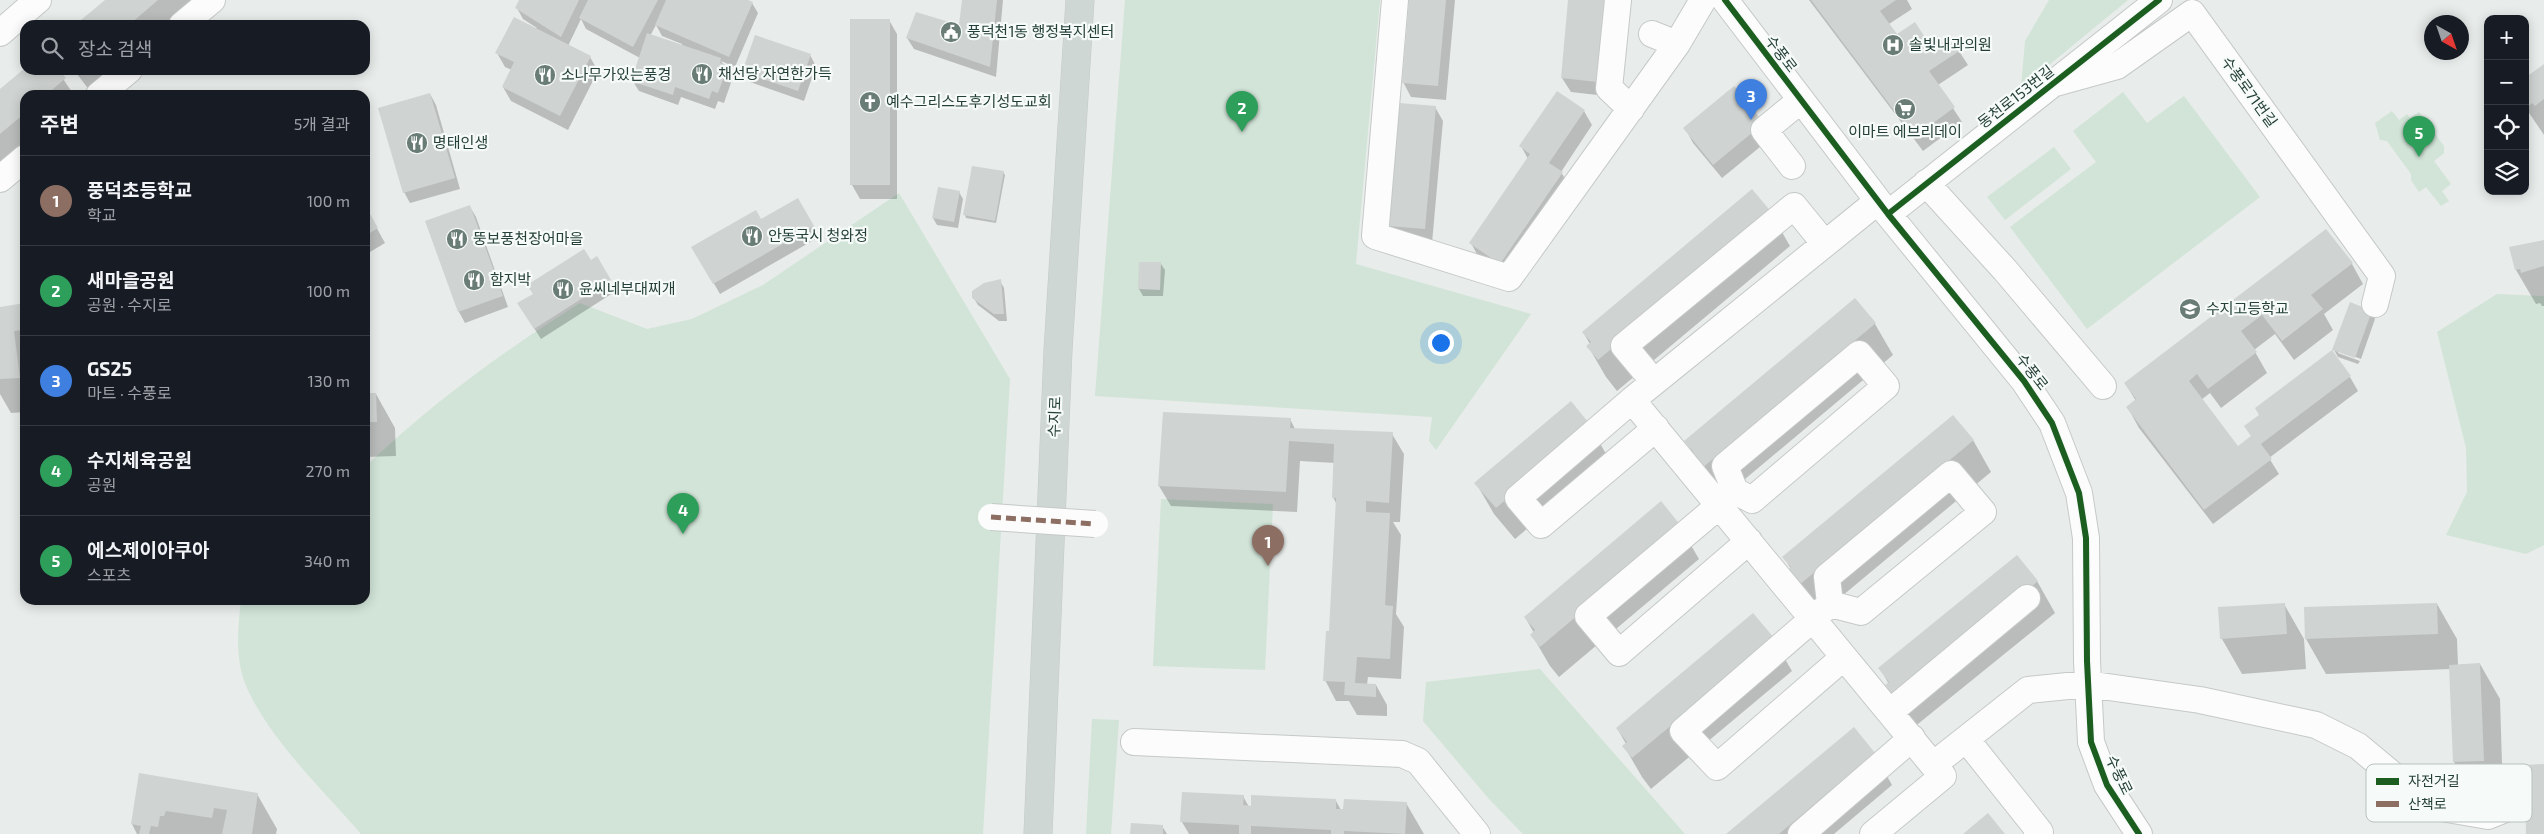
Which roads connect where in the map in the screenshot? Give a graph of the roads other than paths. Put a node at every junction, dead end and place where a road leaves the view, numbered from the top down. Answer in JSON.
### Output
{"nodes":[{"id":1,"x":38,"y":0,"type":"edge"},
{"id":2,"x":212,"y":0,"type":"edge"},
{"id":3,"x":1080,"y":0,"type":"edge"},
{"id":4,"x":1395,"y":0,"type":"edge"},
{"id":5,"x":1618,"y":0,"type":"edge"},
{"id":6,"x":1703,"y":0,"type":"edge"},
{"id":7,"x":1725,"y":0,"type":"edge"},
{"id":8,"x":2159,"y":0,"type":"edge"},
{"id":9,"x":188,"y":20,"type":"edge"},
{"id":10,"x":0,"y":32,"type":"edge"},
{"id":11,"x":1652,"y":34,"type":"dead end"},
{"id":12,"x":1677,"y":44,"type":"junction"},
{"id":13,"x":123,"y":75,"type":"edge"},
{"id":14,"x":2052,"y":84,"type":"junction"},
{"id":15,"x":105,"y":90,"type":"edge"},
{"id":16,"x":1801,"y":100,"type":"junction"},
{"id":17,"x":1631,"y":109,"type":"junction"},
{"id":18,"x":20,"y":162,"type":"edge"},
{"id":19,"x":1792,"y":166,"type":"dead end"},
{"id":20,"x":0,"y":179,"type":"edge"},
{"id":21,"x":1926,"y":183,"type":"junction"},
{"id":22,"x":1883,"y":207,"type":"junction"},
{"id":23,"x":1825,"y":244,"type":"junction"},
{"id":24,"x":2375,"y":304,"type":"dead end"},
{"id":25,"x":1654,"y":382,"type":"junction"},
{"id":26,"x":2103,"y":386,"type":"dead end"},
{"id":27,"x":1632,"y":400,"type":"junction"},
{"id":28,"x":1656,"y":428,"type":"junction"},
{"id":29,"x":1728,"y":498,"type":"junction"},
{"id":30,"x":991,"y":517,"type":"dead end"},
{"id":31,"x":1095,"y":524,"type":"dead end"},
{"id":32,"x":1749,"y":541,"type":"junction"},
{"id":33,"x":2028,"y":598,"type":"dead end"},
{"id":34,"x":1822,"y":612,"type":"junction"},
{"id":35,"x":1844,"y":657,"type":"junction"},
{"id":36,"x":2087,"y":684,"type":"junction"},
{"id":37,"x":1890,"y":712,"type":"junction"},
{"id":38,"x":1912,"y":738,"type":"junction"},
{"id":39,"x":1966,"y":739,"type":"junction"},
{"id":40,"x":1134,"y":742,"type":"dead end"},
{"id":41,"x":2380,"y":764,"type":"edge"},
{"id":42,"x":1933,"y":765,"type":"junction"},
{"id":43,"x":1038,"y":834,"type":"edge"},
{"id":44,"x":1477,"y":834,"type":"edge"},
{"id":45,"x":1801,"y":834,"type":"edge"},
{"id":46,"x":1873,"y":834,"type":"edge"},
{"id":47,"x":2037,"y":834,"type":"edge"},
{"id":48,"x":2139,"y":834,"type":"edge"}],
"edges":[{"from":1,"to":10,"type":"street"},
{"from":2,"to":9,"type":"street"},
{"from":3,"to":43,"type":"main road","name":"수지로"},
{"from":4,"to":17,"type":"street"},
{"from":5,"to":17,"type":"street"},
{"from":6,"to":12,"type":"street"},
{"from":7,"to":16,"type":"street","name":"수풍로"},
{"from":8,"to":14,"type":"street","name":"동천로153번길"},
{"from":11,"to":12,"type":"street"},
{"from":12,"to":17,"type":"street"},
{"from":13,"to":15,"type":"street"},
{"from":14,"to":21,"type":"street","name":"동천로153번길"},
{"from":14,"to":24,"type":"street","name":"수풍로71번길"},
{"from":16,"to":19,"type":"street"},
{"from":16,"to":22,"type":"street","name":"수풍로"},
{"from":18,"to":20,"type":"street"},
{"from":21,"to":22,"type":"street","name":"동천로153번길"},
{"from":21,"to":26,"type":"street"},
{"from":22,"to":23,"type":"street","name":"동천로153번길"},
{"from":22,"to":36,"type":"street","name":"수풍로"},
{"from":23,"to":25,"type":"street","name":"동천로153번길"},
{"from":23,"to":25,"type":"street"},
{"from":25,"to":27,"type":"street","name":"동천로153번길"},
{"from":27,"to":28,"type":"street"},
{"from":27,"to":28,"type":"street","name":"동천로153번길"},
{"from":28,"to":29,"type":"street"},
{"from":29,"to":29,"type":"street"},
{"from":29,"to":32,"type":"street"},
{"from":29,"to":32,"type":"street"},
{"from":30,"to":31,"type":"street","bridge":true},
{"from":32,"to":34,"type":"street"},
{"from":33,"to":37,"type":"street"},
{"from":34,"to":34,"type":"street"},
{"from":34,"to":35,"type":"street"},
{"from":34,"to":35,"type":"street"},
{"from":35,"to":37,"type":"street"},
{"from":36,"to":39,"type":"street"},
{"from":36,"to":41,"type":"street"},
{"from":36,"to":48,"type":"street","name":"수풍로"},
{"from":37,"to":38,"type":"street"},
{"from":38,"to":42,"type":"street"},
{"from":38,"to":45,"type":"street"},
{"from":39,"to":42,"type":"street"},
{"from":39,"to":47,"type":"street"},
{"from":40,"to":44,"type":"street"},
{"from":42,"to":46,"type":"street"}]}
